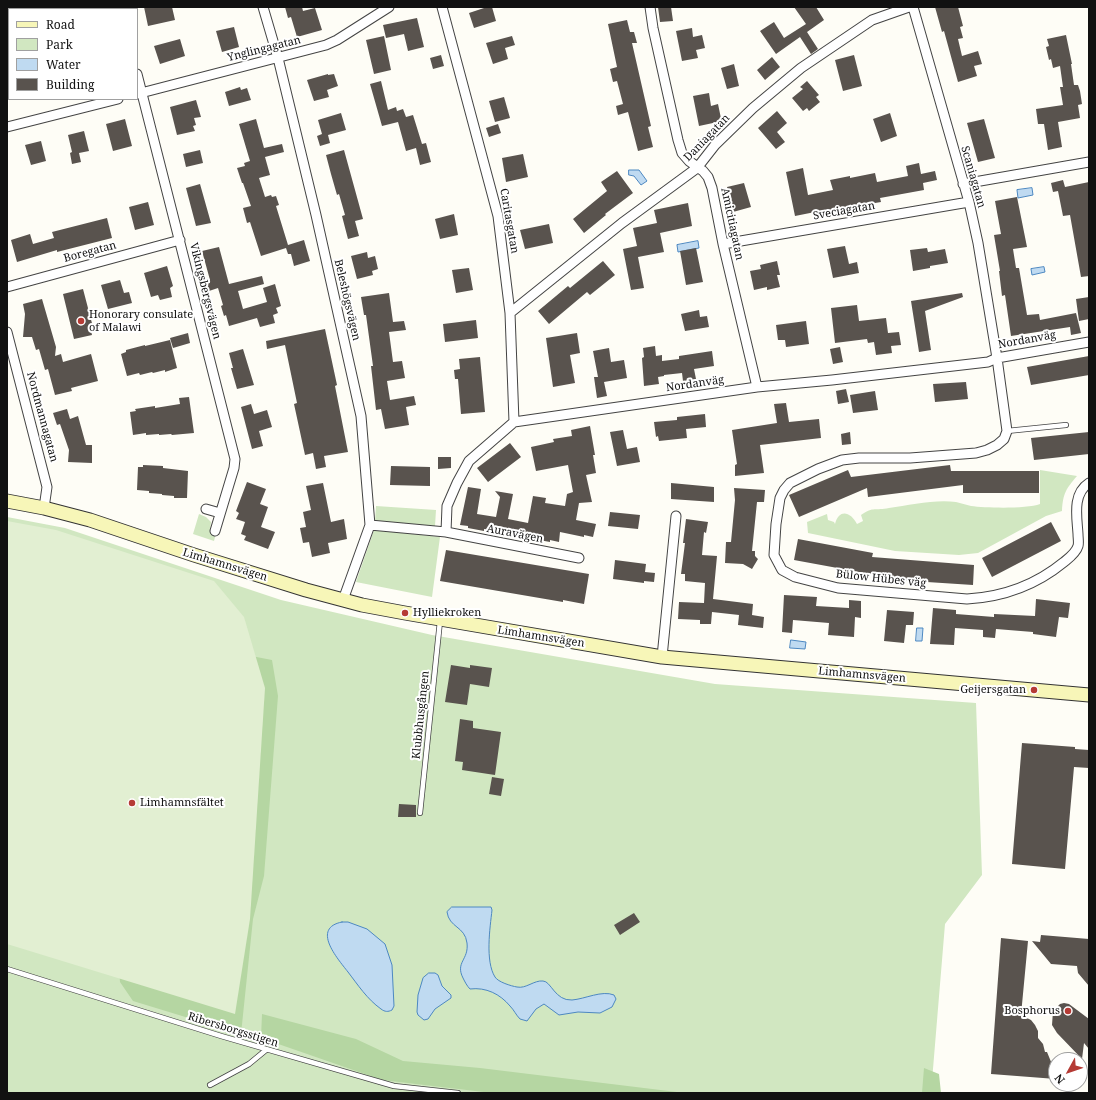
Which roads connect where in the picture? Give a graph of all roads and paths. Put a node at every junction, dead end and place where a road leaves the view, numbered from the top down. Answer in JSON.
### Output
{"nodes":[{"id":1,"x":263,"y":7,"type":"edge"},
{"id":2,"x":389,"y":7,"type":"edge"},
{"id":3,"x":442,"y":7,"type":"edge"},
{"id":4,"x":650,"y":7,"type":"edge"},
{"id":5,"x":909,"y":7,"type":"edge"},
{"id":6,"x":914,"y":7,"type":"edge"},
{"id":7,"x":278,"y":58,"type":"junction"},
{"id":8,"x":138,"y":81,"type":"edge"},
{"id":9,"x":140,"y":94,"type":"edge"},
{"id":10,"x":114,"y":100,"type":"edge"},
{"id":11,"x":7,"y":127,"type":"edge"},
{"id":12,"x":1089,"y":162,"type":"edge"},
{"id":13,"x":697,"y":168,"type":"junction"},
{"id":14,"x":963,"y":184,"type":"junction"},
{"id":15,"x":969,"y":202,"type":"junction"},
{"id":16,"x":180,"y":240,"type":"junction"},
{"id":17,"x":723,"y":244,"type":"junction"},
{"id":18,"x":7,"y":287,"type":"edge"},
{"id":19,"x":510,"y":313,"type":"junction"},
{"id":20,"x":7,"y":332,"type":"edge"},
{"id":21,"x":1089,"y":342,"type":"edge"},
{"id":22,"x":996,"y":358,"type":"junction"},
{"id":23,"x":757,"y":387,"type":"junction"},
{"id":24,"x":514,"y":422,"type":"junction"},
{"id":25,"x":1066,"y":425,"type":"dead end"},
{"id":26,"x":1006,"y":431,"type":"junction"},
{"id":27,"x":1089,"y":483,"type":"edge"},
{"id":28,"x":7,"y":501,"type":"edge"},
{"id":29,"x":44,"y":508,"type":"junction"},
{"id":30,"x":206,"y":510,"type":"dead end"},
{"id":31,"x":220,"y":513,"type":"junction"},
{"id":32,"x":676,"y":516,"type":"dead end"},
{"id":33,"x":370,"y":525,"type":"junction"},
{"id":34,"x":215,"y":531,"type":"dead end"},
{"id":35,"x":446,"y":532,"type":"junction"},
{"id":36,"x":579,"y":558,"type":"dead end"},
{"id":37,"x":344,"y":600,"type":"junction"},
{"id":38,"x":440,"y":619,"type":"junction"},
{"id":39,"x":662,"y":657,"type":"junction"},
{"id":40,"x":1089,"y":695,"type":"edge"},
{"id":41,"x":420,"y":813,"type":"dead end"},
{"id":42,"x":7,"y":969,"type":"edge"},
{"id":43,"x":266,"y":1050,"type":"junction"},
{"id":44,"x":210,"y":1085,"type":"dead end"},
{"id":45,"x":458,"y":1093,"type":"edge"}],
"edges":[{"from":1,"to":7,"type":"street","name":"Beleshögsvägen"},
{"from":2,"to":7,"type":"street","name":"Ynglingagatan"},
{"from":3,"to":19,"type":"street","name":"Caritasgatan"},
{"from":4,"to":13,"type":"street","name":"Amicitiagatan"},
{"from":5,"to":13,"type":"street","name":"Daniagatan"},
{"from":6,"to":14,"type":"street","name":"Scaniagatan"},
{"from":7,"to":9,"type":"street","name":"Ynglingagatan"},
{"from":7,"to":33,"type":"street","name":"Beleshögsvägen"},
{"from":8,"to":9,"type":"street","name":"Vikingsbergsvägen"},
{"from":9,"to":16,"type":"street","name":"Vikingsbergsvägen"},
{"from":10,"to":11,"type":"street"},
{"from":12,"to":14,"type":"street"},
{"from":13,"to":17,"type":"street","name":"Amicitiagatan"},
{"from":13,"to":19,"type":"street","name":"Daniagatan"},
{"from":14,"to":15,"type":"street","name":"Scaniagatan"},
{"from":15,"to":17,"type":"street","name":"Sveciagatan"},
{"from":15,"to":22,"type":"street","name":"Scaniagatan"},
{"from":16,"to":18,"type":"street","name":"Boregatan"},
{"from":16,"to":31,"type":"street","name":"Vikingsbergsvägen"},
{"from":17,"to":23,"type":"street","name":"Amicitiagatan"},
{"from":19,"to":24,"type":"street","name":"Caritasgatan"},
{"from":20,"to":29,"type":"street","name":"Nordmannagatan"},
{"from":21,"to":22,"type":"street","name":"Nordanväg"},
{"from":22,"to":23,"type":"street","name":"Nordanväg"},
{"from":22,"to":26,"type":"street"},
{"from":23,"to":24,"type":"street","name":"Nordanväg"},
{"from":24,"to":35,"type":"street"},
{"from":25,"to":26,"type":"lane"},
{"from":26,"to":27,"type":"street","name":"Bülow Hübes väg"},
{"from":28,"to":29,"type":"main road","name":"Limhamnsvägen"},
{"from":29,"to":37,"type":"main road","name":"Limhamnsvägen"},
{"from":30,"to":31,"type":"street"},
{"from":31,"to":34,"type":"street","name":"Vikingsbergsvägen"},
{"from":32,"to":39,"type":"street"},
{"from":33,"to":35,"type":"street"},
{"from":33,"to":37,"type":"street","name":"Beleshögsvägen"},
{"from":35,"to":36,"type":"street","name":"Auravägen"},
{"from":37,"to":38,"type":"main road","name":"Limhamnsvägen"},
{"from":38,"to":39,"type":"main road","name":"Limhamnsvägen"},
{"from":38,"to":41,"type":"lane","name":"Klubbhusgången"},
{"from":39,"to":40,"type":"main road","name":"Limhamnsvägen"},
{"from":42,"to":43,"type":"lane","name":"Ribersborgsstigen"},
{"from":43,"to":44,"type":"lane"},
{"from":43,"to":45,"type":"lane","name":"Ribersborgsstigen"}]}
